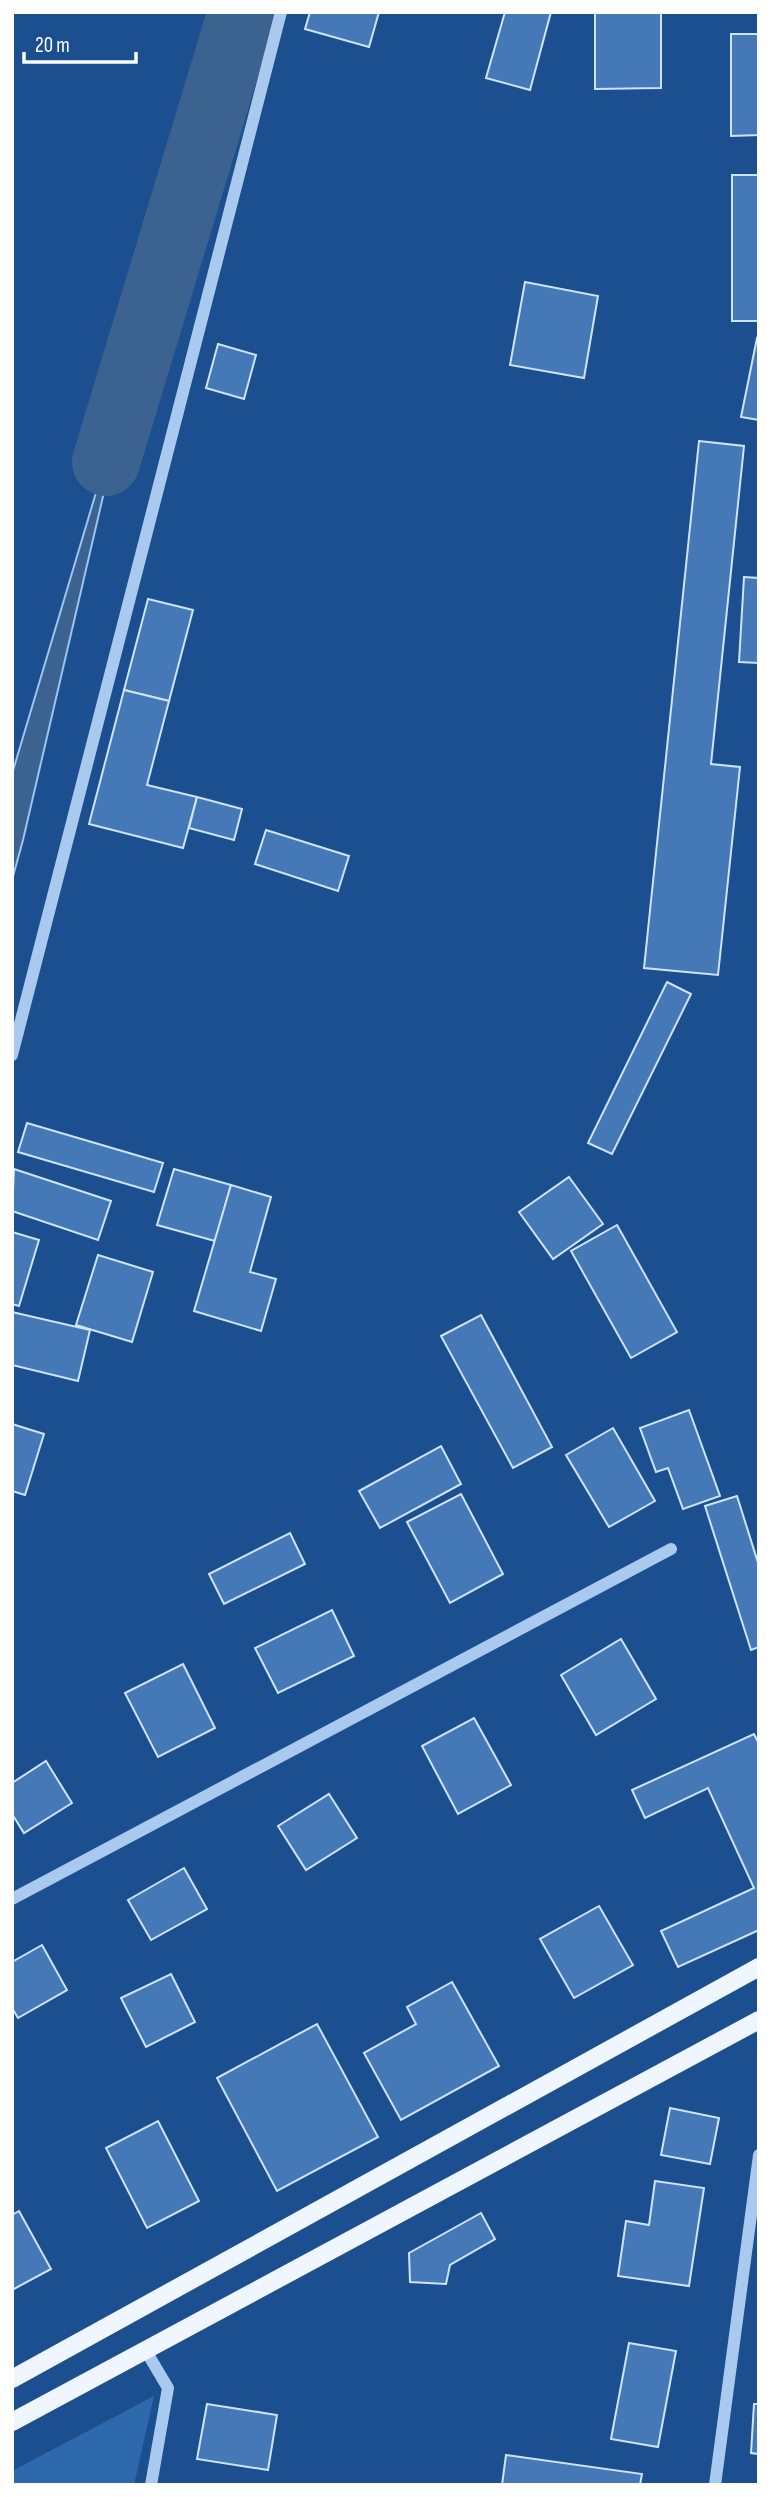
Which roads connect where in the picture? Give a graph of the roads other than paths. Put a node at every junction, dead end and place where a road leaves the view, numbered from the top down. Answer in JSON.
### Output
{"nodes":[{"id":1,"x":281,"y":12,"type":"edge"},
{"id":2,"x":12,"y":1055,"type":"edge"},
{"id":3,"x":671,"y":1549,"type":"dead end"},
{"id":4,"x":12,"y":1899,"type":"edge"},
{"id":5,"x":759,"y":1967,"type":"edge"},
{"id":6,"x":759,"y":2020,"type":"edge"},
{"id":7,"x":759,"y":2155,"type":"edge"},
{"id":8,"x":146,"y":2351,"type":"junction"},
{"id":9,"x":12,"y":2379,"type":"edge"},
{"id":10,"x":12,"y":2422,"type":"edge"},
{"id":11,"x":152,"y":2485,"type":"edge"},
{"id":12,"x":715,"y":2485,"type":"edge"}],
"edges":[{"from":1,"to":2,"type":"street"},
{"from":3,"to":4,"type":"street"},
{"from":5,"to":9,"type":"main road"},
{"from":6,"to":8,"type":"main road"},
{"from":7,"to":12,"type":"street"},
{"from":8,"to":10,"type":"main road"},
{"from":8,"to":11,"type":"street"}]}
